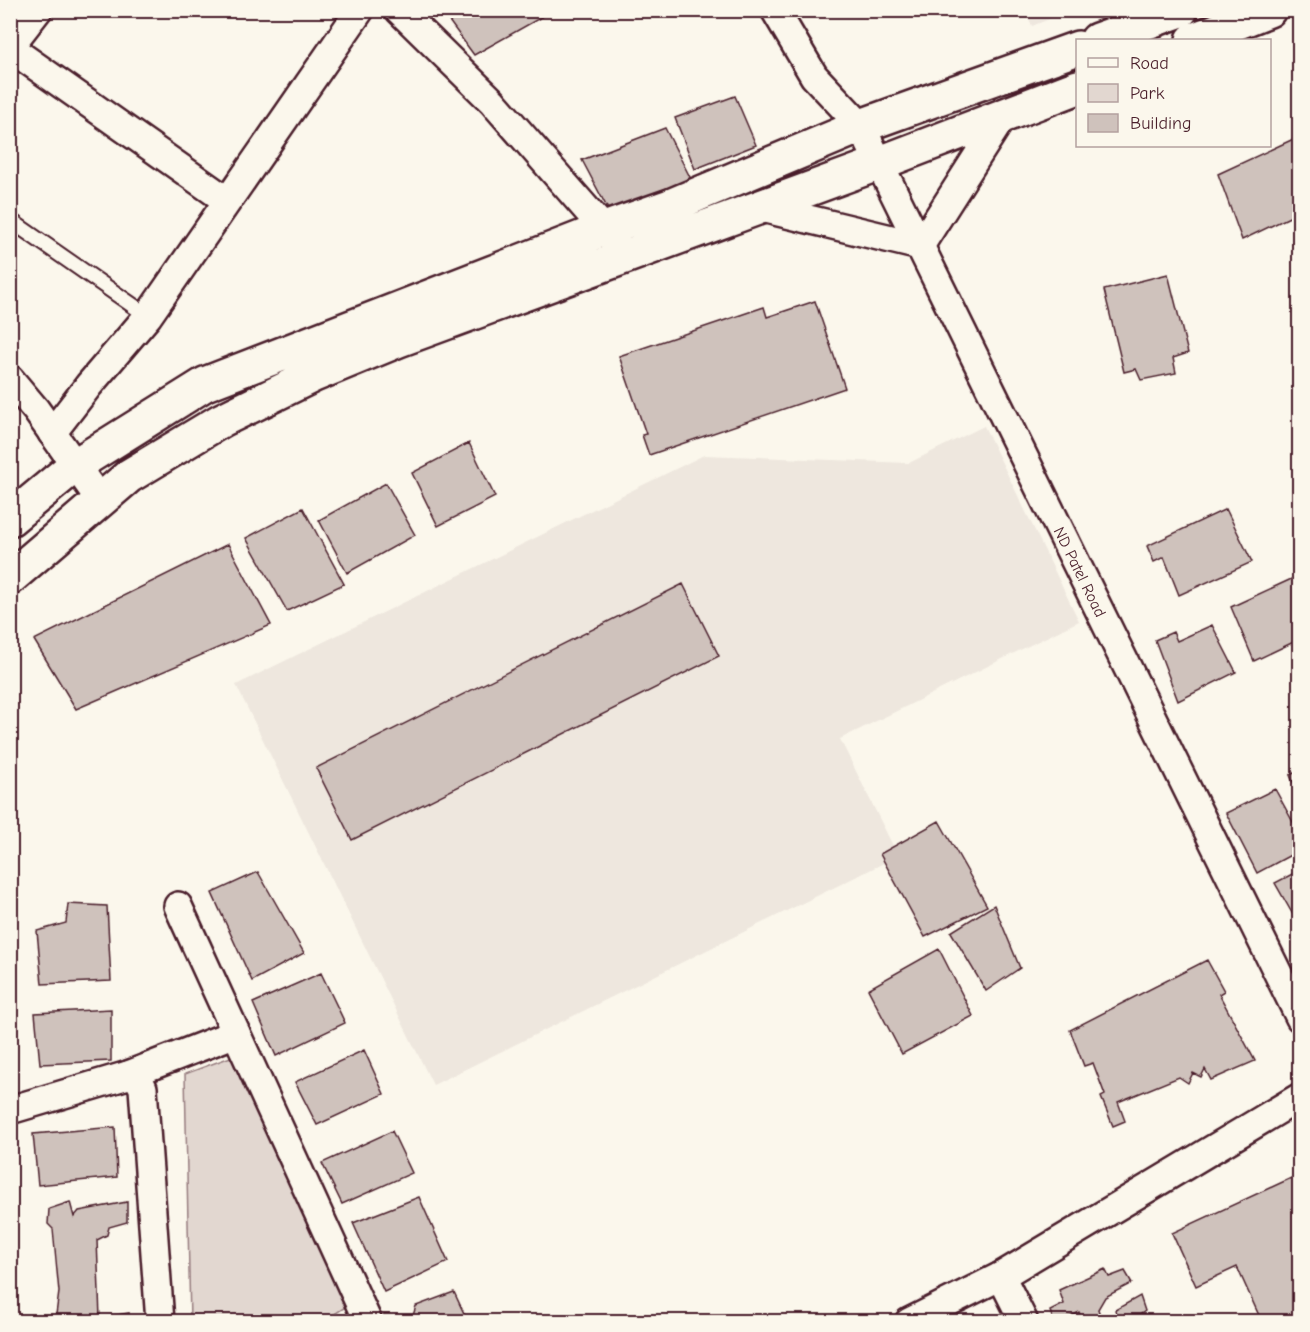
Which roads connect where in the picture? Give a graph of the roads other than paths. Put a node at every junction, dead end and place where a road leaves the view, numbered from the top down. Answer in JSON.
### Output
{"nodes":[{"id":1,"x":38,"y":10,"type":"edge"},
{"id":2,"x":360,"y":10,"type":"edge"},
{"id":3,"x":399,"y":10,"type":"edge"},
{"id":4,"x":775,"y":10,"type":"edge"},
{"id":5,"x":1180,"y":10,"type":"edge"},
{"id":6,"x":1269,"y":10,"type":"edge"},
{"id":7,"x":1100,"y":39,"type":"edge"},
{"id":8,"x":1196,"y":39,"type":"edge"},
{"id":9,"x":10,"y":47,"type":"edge"},
{"id":10,"x":1076,"y":48,"type":"edge"},
{"id":11,"x":1076,"y":87,"type":"edge"},
{"id":12,"x":1003,"y":116,"type":"junction"},
{"id":13,"x":861,"y":126,"type":"junction"},
{"id":14,"x":880,"y":163,"type":"junction"},
{"id":15,"x":226,"y":200,"type":"junction"},
{"id":16,"x":758,"y":207,"type":"junction"},
{"id":17,"x":10,"y":220,"type":"edge"},
{"id":18,"x":604,"y":229,"type":"junction"},
{"id":19,"x":920,"y":246,"type":"junction"},
{"id":20,"x":627,"y":257,"type":"junction"},
{"id":21,"x":148,"y":316,"type":"junction"},
{"id":22,"x":10,"y":379,"type":"edge"},
{"id":23,"x":52,"y":433,"type":"junction"},
{"id":24,"x":74,"y":466,"type":"junction"},
{"id":25,"x":100,"y":500,"type":"junction"},
{"id":26,"x":10,"y":519,"type":"edge"},
{"id":27,"x":10,"y":578,"type":"edge"},
{"id":28,"x":178,"y":906,"type":"dead end"},
{"id":29,"x":1299,"y":1018,"type":"edge"},
{"id":30,"x":236,"y":1033,"type":"junction"},
{"id":31,"x":128,"y":1076,"type":"junction"},
{"id":32,"x":1299,"y":1097,"type":"edge"},
{"id":33,"x":10,"y":1110,"type":"edge"},
{"id":34,"x":1000,"y":1276,"type":"junction"},
{"id":35,"x":160,"y":1322,"type":"edge"},
{"id":36,"x":368,"y":1322,"type":"edge"},
{"id":37,"x":909,"y":1322,"type":"edge"},
{"id":38,"x":1024,"y":1322,"type":"edge"}],
"edges":[{"from":1,"to":9,"type":"street"},
{"from":2,"to":15,"type":"street"},
{"from":3,"to":18,"type":"street"},
{"from":4,"to":13,"type":"street","name":"ND Patel Road"},
{"from":5,"to":7,"type":"highway"},
{"from":6,"to":8,"type":"highway"},
{"from":9,"to":15,"type":"street"},
{"from":10,"to":13,"type":"highway"},
{"from":11,"to":12,"type":"highway"},
{"from":12,"to":14,"type":"highway"},
{"from":12,"to":19,"type":"street"},
{"from":13,"to":14,"type":"street","name":"ND Patel Road"},
{"from":13,"to":18,"type":"highway"},
{"from":14,"to":16,"type":"highway"},
{"from":14,"to":19,"type":"street","name":"ND Patel Road"},
{"from":15,"to":21,"type":"street"},
{"from":16,"to":19,"type":"street"},
{"from":16,"to":20,"type":"highway"},
{"from":17,"to":21,"type":"lane"},
{"from":18,"to":20,"type":"street"},
{"from":18,"to":24,"type":"highway"},
{"from":19,"to":29,"type":"street","name":"ND Patel Road"},
{"from":20,"to":25,"type":"highway"},
{"from":21,"to":23,"type":"street"},
{"from":22,"to":23,"type":"street"},
{"from":23,"to":24,"type":"street"},
{"from":24,"to":25,"type":"street"},
{"from":24,"to":26,"type":"highway"},
{"from":25,"to":27,"type":"highway"},
{"from":28,"to":30,"type":"street"},
{"from":30,"to":31,"type":"street"},
{"from":30,"to":36,"type":"street"},
{"from":31,"to":33,"type":"street"},
{"from":31,"to":35,"type":"street"},
{"from":32,"to":34,"type":"street"},
{"from":34,"to":37,"type":"street"},
{"from":34,"to":38,"type":"street"}]}
